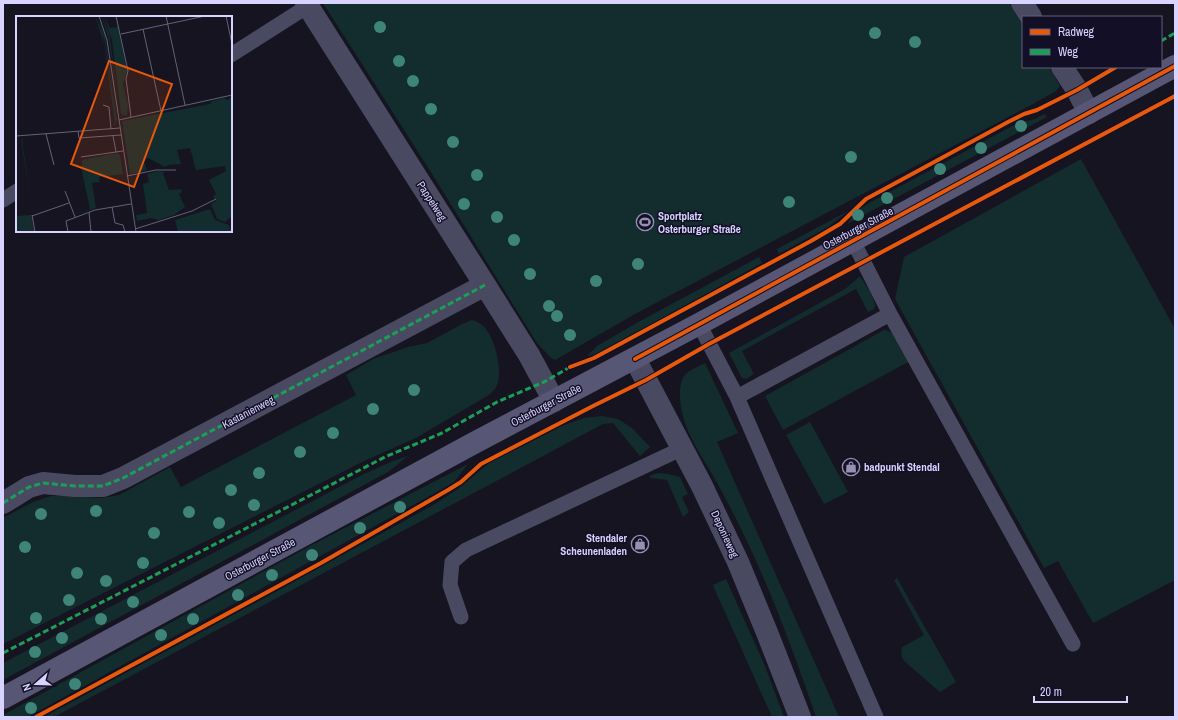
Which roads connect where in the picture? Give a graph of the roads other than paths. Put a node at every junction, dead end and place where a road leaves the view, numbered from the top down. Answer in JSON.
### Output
{"nodes":[{"id":1,"x":1022,"y":3,"type":"edge"},
{"id":2,"x":307,"y":5,"type":"edge"},
{"id":3,"x":1030,"y":16,"type":"edge"},
{"id":4,"x":232,"y":54,"type":"edge"},
{"id":5,"x":1175,"y":66,"type":"edge"},
{"id":6,"x":1063,"y":68,"type":"edge"},
{"id":7,"x":1089,"y":113,"type":"junction"},
{"id":8,"x":16,"y":192,"type":"edge"},
{"id":9,"x":3,"y":200,"type":"edge"},
{"id":10,"x":853,"y":241,"type":"junction"},
{"id":11,"x":485,"y":285,"type":"junction"},
{"id":12,"x":890,"y":314,"type":"junction"},
{"id":13,"x":699,"y":324,"type":"junction"},
{"id":14,"x":635,"y":358,"type":"junction"},
{"id":15,"x":737,"y":397,"type":"junction"},
{"id":16,"x":554,"y":401,"type":"junction"},
{"id":17,"x":683,"y":448,"type":"junction"},
{"id":18,"x":3,"y":503,"type":"edge"},
{"id":19,"x":461,"y":617,"type":"dead end"},
{"id":20,"x":1073,"y":644,"type":"dead end"},
{"id":21,"x":3,"y":698,"type":"edge"},
{"id":22,"x":800,"y":717,"type":"edge"},
{"id":23,"x":876,"y":717,"type":"edge"}],
"edges":[{"from":1,"to":3,"type":"street"},
{"from":2,"to":4,"type":"lane"},
{"from":2,"to":11,"type":"street","name":"Pappelweg"},
{"from":5,"to":7,"type":"street","name":"Osterburger Straße"},
{"from":6,"to":7,"type":"street"},
{"from":7,"to":10,"type":"street","name":"Osterburger Straße"},
{"from":8,"to":9,"type":"lane"},
{"from":10,"to":12,"type":"lane"},
{"from":10,"to":13,"type":"street","name":"Osterburger Straße"},
{"from":11,"to":16,"type":"street","name":"Pappelweg"},
{"from":11,"to":18,"type":"street","name":"Kastanienweg"},
{"from":12,"to":15,"type":"lane"},
{"from":12,"to":20,"type":"lane"},
{"from":13,"to":14,"type":"street","name":"Osterburger Straße"},
{"from":13,"to":15,"type":"lane"},
{"from":14,"to":16,"type":"street","name":"Osterburger Straße"},
{"from":14,"to":17,"type":"street","name":"Deponieweg"},
{"from":15,"to":23,"type":"lane"},
{"from":16,"to":21,"type":"street","name":"Osterburger Straße"},
{"from":17,"to":19,"type":"lane"},
{"from":17,"to":22,"type":"street","name":"Deponieweg"}]}
